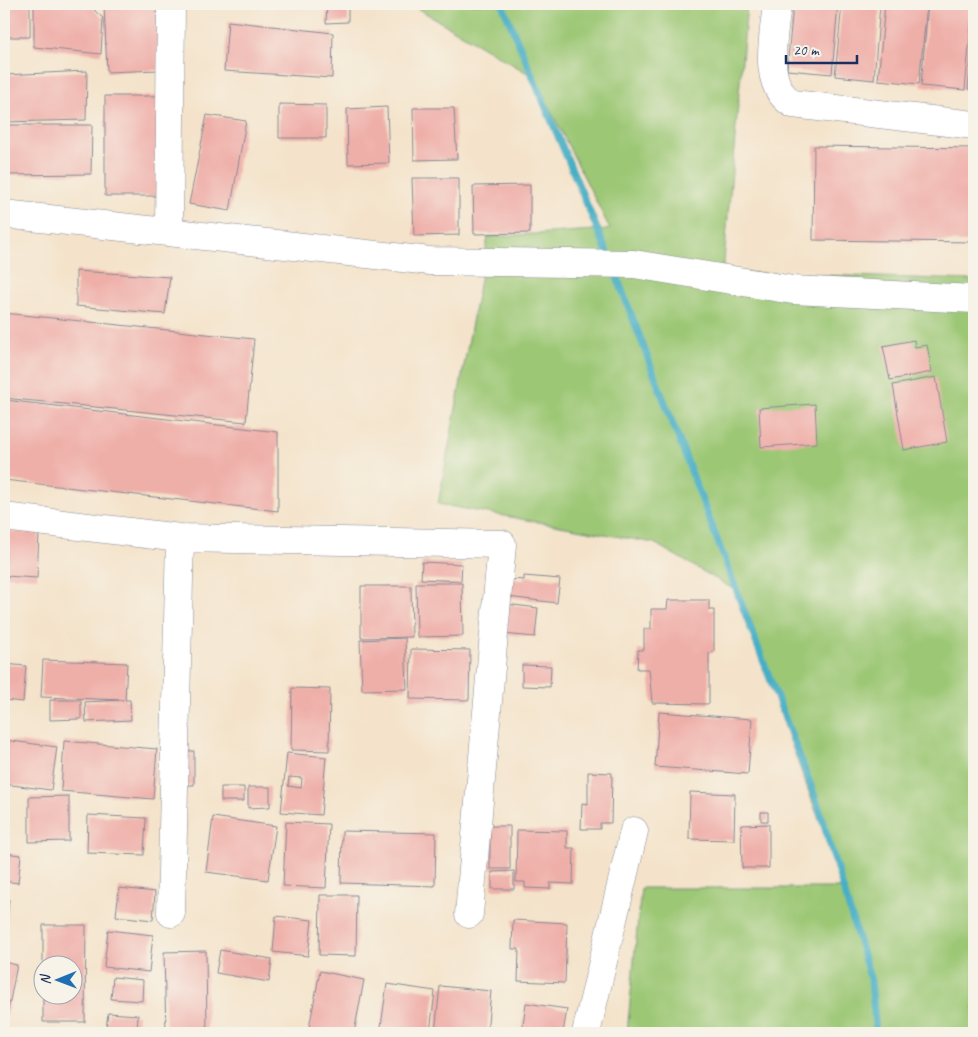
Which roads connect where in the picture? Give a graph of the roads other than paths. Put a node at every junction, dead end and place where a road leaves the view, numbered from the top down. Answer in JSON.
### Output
{"nodes":[{"id":1,"x":171,"y":4,"type":"edge"},
{"id":2,"x":777,"y":4,"type":"edge"},
{"id":3,"x":974,"y":125,"type":"edge"},
{"id":4,"x":4,"y":214,"type":"edge"},
{"id":5,"x":168,"y":232,"type":"junction"},
{"id":6,"x":974,"y":299,"type":"edge"},
{"id":7,"x":4,"y":518,"type":"edge"},
{"id":8,"x":180,"y":538,"type":"junction"},
{"id":9,"x":634,"y":831,"type":"dead end"},
{"id":10,"x":170,"y":913,"type":"dead end"},
{"id":11,"x":469,"y":914,"type":"dead end"},
{"id":12,"x":586,"y":1033,"type":"edge"}],
"edges":[{"from":1,"to":5,"type":"street"},
{"from":2,"to":3,"type":"street"},
{"from":4,"to":5,"type":"street"},
{"from":5,"to":6,"type":"street"},
{"from":7,"to":8,"type":"street"},
{"from":8,"to":10,"type":"street"},
{"from":8,"to":11,"type":"street"},
{"from":9,"to":12,"type":"street"}]}
